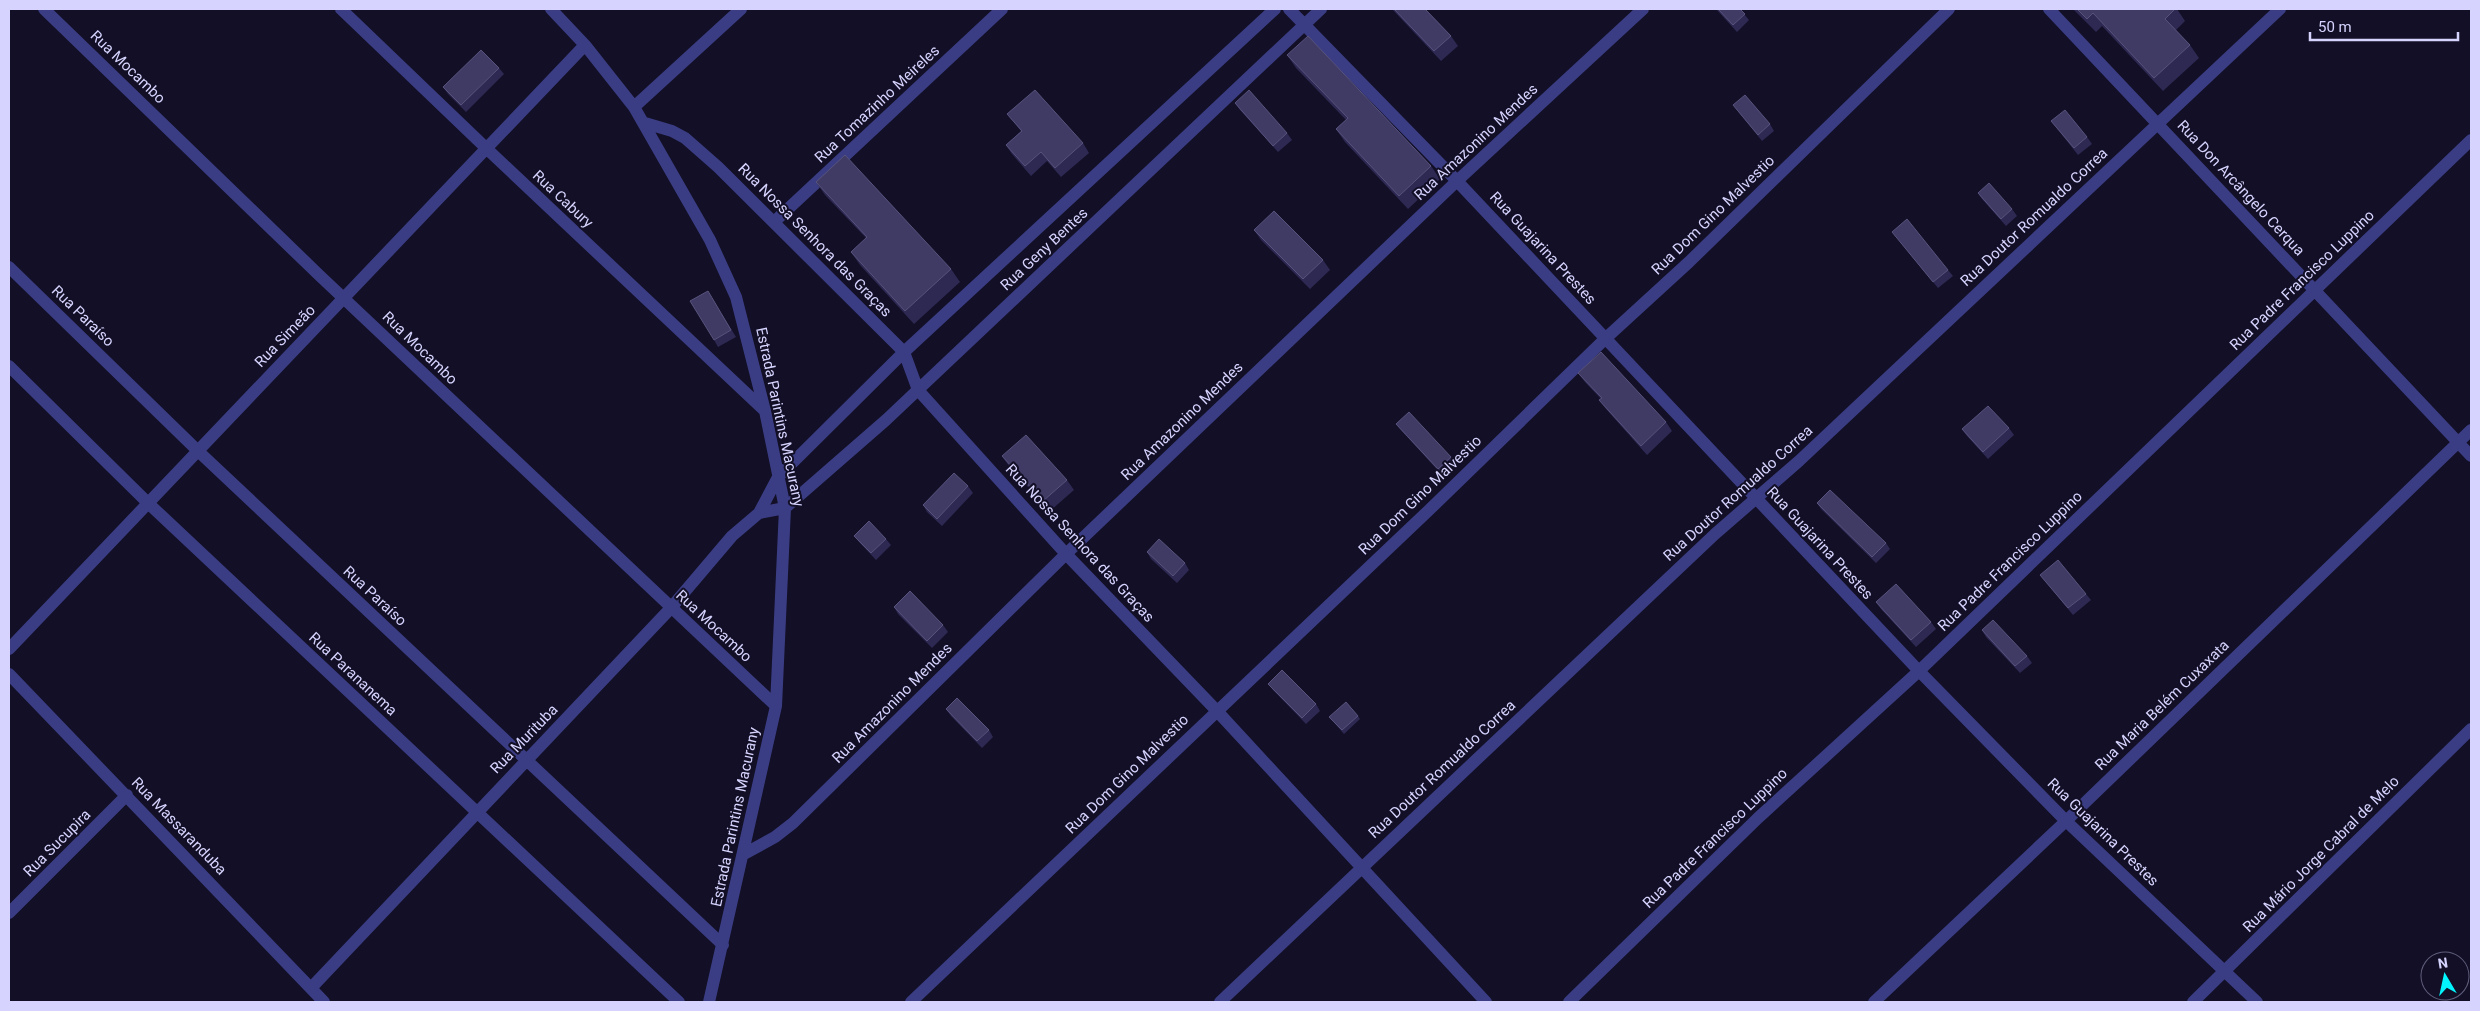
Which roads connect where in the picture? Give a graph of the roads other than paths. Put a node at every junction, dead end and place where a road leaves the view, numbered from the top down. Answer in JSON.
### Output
{"nodes":[{"id":1,"x":44,"y":9,"type":"edge"},
{"id":2,"x":341,"y":9,"type":"edge"},
{"id":3,"x":551,"y":9,"type":"edge"},
{"id":4,"x":740,"y":9,"type":"edge"},
{"id":5,"x":1002,"y":9,"type":"edge"},
{"id":6,"x":1275,"y":9,"type":"edge"},
{"id":7,"x":1288,"y":9,"type":"edge"},
{"id":8,"x":1321,"y":9,"type":"edge"},
{"id":9,"x":1643,"y":9,"type":"edge"},
{"id":10,"x":1949,"y":9,"type":"edge"},
{"id":11,"x":2049,"y":9,"type":"edge"},
{"id":12,"x":2280,"y":9,"type":"edge"},
{"id":13,"x":1304,"y":24,"type":"junction"},
{"id":14,"x":585,"y":45,"type":"junction"},
{"id":15,"x":634,"y":107,"type":"junction"},
{"id":16,"x":645,"y":123,"type":"junction"},
{"id":17,"x":2157,"y":124,"type":"junction"},
{"id":18,"x":2471,"y":140,"type":"edge"},
{"id":19,"x":486,"y":148,"type":"junction"},
{"id":20,"x":1457,"y":181,"type":"junction"},
{"id":21,"x":774,"y":222,"type":"junction"},
{"id":22,"x":9,"y":267,"type":"edge"},
{"id":23,"x":2315,"y":290,"type":"junction"},
{"id":24,"x":344,"y":298,"type":"junction"},
{"id":25,"x":1606,"y":338,"type":"junction"},
{"id":26,"x":904,"y":352,"type":"junction"},
{"id":27,"x":9,"y":366,"type":"edge"},
{"id":28,"x":918,"y":390,"type":"junction"},
{"id":29,"x":766,"y":411,"type":"junction"},
{"id":30,"x":2471,"y":430,"type":"edge"},
{"id":31,"x":2458,"y":442,"type":"junction"},
{"id":32,"x":198,"y":451,"type":"junction"},
{"id":33,"x":2471,"y":456,"type":"edge"},
{"id":34,"x":778,"y":477,"type":"junction"},
{"id":35,"x":1756,"y":499,"type":"junction"},
{"id":36,"x":148,"y":502,"type":"junction"},
{"id":37,"x":785,"y":508,"type":"junction"},
{"id":38,"x":759,"y":513,"type":"junction"},
{"id":39,"x":1066,"y":554,"type":"junction"},
{"id":40,"x":670,"y":608,"type":"junction"},
{"id":41,"x":9,"y":649,"type":"edge"},
{"id":42,"x":1918,"y":671,"type":"junction"},
{"id":43,"x":9,"y":674,"type":"edge"},
{"id":44,"x":776,"y":706,"type":"junction"},
{"id":45,"x":1217,"y":711,"type":"junction"},
{"id":46,"x":2471,"y":729,"type":"edge"},
{"id":47,"x":526,"y":761,"type":"junction"},
{"id":48,"x":127,"y":795,"type":"junction"},
{"id":49,"x":476,"y":813,"type":"junction"},
{"id":50,"x":2066,"y":821,"type":"junction"},
{"id":51,"x":744,"y":854,"type":"junction"},
{"id":52,"x":1362,"y":868,"type":"junction"},
{"id":53,"x":9,"y":913,"type":"edge"},
{"id":54,"x":723,"y":945,"type":"junction"},
{"id":55,"x":2225,"y":971,"type":"junction"},
{"id":56,"x":311,"y":988,"type":"junction"},
{"id":57,"x":324,"y":1002,"type":"edge"},
{"id":58,"x":679,"y":1002,"type":"edge"},
{"id":59,"x":710,"y":1002,"type":"edge"},
{"id":60,"x":911,"y":1002,"type":"edge"},
{"id":61,"x":1220,"y":1002,"type":"edge"},
{"id":62,"x":1486,"y":1002,"type":"edge"},
{"id":63,"x":1569,"y":1002,"type":"edge"},
{"id":64,"x":1874,"y":1002,"type":"edge"},
{"id":65,"x":2193,"y":1002,"type":"edge"},
{"id":66,"x":2257,"y":1002,"type":"edge"}],
"edges":[{"from":1,"to":24,"type":"street","name":"Rua Mocambo"},
{"from":2,"to":19,"type":"street","name":"Rua Cabury"},
{"from":3,"to":14,"type":"street","name":"Estrada Parintins Macurany"},
{"from":4,"to":15,"type":"street"},
{"from":5,"to":21,"type":"street","name":"Rua Tomazinho Meireles"},
{"from":6,"to":26,"type":"street","name":"Rua Geny Bentes"},
{"from":7,"to":13,"type":"street","name":"Rua Guajarina Prestes"},
{"from":8,"to":13,"type":"street","name":"Rua Geny Bentes"},
{"from":9,"to":20,"type":"street","name":"Rua Amazonino Mendes"},
{"from":10,"to":25,"type":"street","name":"Rua Dom Gino Malvestio"},
{"from":11,"to":17,"type":"street","name":"Rua Don Arcângelo Cerqua"},
{"from":12,"to":17,"type":"street","name":"Rua Doutor Romualdo Correa"},
{"from":13,"to":20,"type":"street","name":"Rua Guajarina Prestes"},
{"from":13,"to":28,"type":"street","name":"Rua Geny Bentes"},
{"from":14,"to":15,"type":"street","name":"Estrada Parintins Macurany"},
{"from":14,"to":19,"type":"street","name":"Rua Simeão"},
{"from":15,"to":16,"type":"street","name":"Estrada Parintins Macurany"},
{"from":16,"to":21,"type":"street","name":"Rua Nossa Senhora das Graças"},
{"from":16,"to":29,"type":"street","name":"Estrada Parintins Macurany"},
{"from":17,"to":23,"type":"street","name":"Rua Don Arcângelo Cerqua"},
{"from":17,"to":35,"type":"street","name":"Rua Doutor Romualdo Correa"},
{"from":18,"to":23,"type":"street","name":"Rua Padre Francisco Luppino"},
{"from":19,"to":24,"type":"street","name":"Rua Simeão"},
{"from":19,"to":29,"type":"street","name":"Rua Cabury"},
{"from":20,"to":25,"type":"street","name":"Rua Guajarina Prestes"},
{"from":20,"to":39,"type":"street","name":"Rua Amazonino Mendes"},
{"from":21,"to":26,"type":"street","name":"Rua Nossa Senhora das Graças"},
{"from":22,"to":32,"type":"street","name":"Rua Paraíso"},
{"from":23,"to":31,"type":"street","name":"Rua Don Arcângelo Cerqua"},
{"from":23,"to":42,"type":"street","name":"Rua Padre Francisco Luppino"},
{"from":24,"to":32,"type":"street","name":"Rua Simeão"},
{"from":24,"to":40,"type":"street","name":"Rua Mocambo"},
{"from":25,"to":35,"type":"street","name":"Rua Guajarina Prestes"},
{"from":25,"to":45,"type":"street","name":"Rua Dom Gino Malvestio"},
{"from":26,"to":28,"type":"street","name":"Rua Nossa Senhora das Graças"},
{"from":26,"to":34,"type":"street","name":"Rua Geny Bentes"},
{"from":27,"to":36,"type":"street","name":"Rua Parananema"},
{"from":28,"to":37,"type":"street","name":"Rua Geny Bentes"},
{"from":28,"to":39,"type":"street","name":"Rua Nossa Senhora das Graças"},
{"from":29,"to":34,"type":"street","name":"Estrada Parintins Macurany"},
{"from":30,"to":31,"type":"street","name":"Rua Maria Belém Cuxaxata"},
{"from":31,"to":33,"type":"street","name":"Rua Don Arcângelo Cerqua"},
{"from":31,"to":50,"type":"street","name":"Rua Maria Belém Cuxaxata"},
{"from":32,"to":36,"type":"street","name":"Rua Simeão"},
{"from":32,"to":47,"type":"street","name":"Rua Paraíso"},
{"from":34,"to":37,"type":"street","name":"Estrada Parintins Macurany"},
{"from":34,"to":38,"type":"street","name":"Rua Murituba"},
{"from":35,"to":42,"type":"street","name":"Rua Guajarina Prestes"},
{"from":35,"to":52,"type":"street","name":"Rua Doutor Romualdo Correa"},
{"from":36,"to":41,"type":"street","name":"Rua Simeão"},
{"from":36,"to":49,"type":"street","name":"Rua Parananema"},
{"from":37,"to":38,"type":"street","name":"Rua Murituba"},
{"from":37,"to":44,"type":"street","name":"Estrada Parintins Macurany"},
{"from":38,"to":40,"type":"street","name":"Rua Murituba"},
{"from":39,"to":45,"type":"street","name":"Rua Nossa Senhora das Graças"},
{"from":39,"to":51,"type":"street","name":"Rua Amazonino Mendes"},
{"from":40,"to":44,"type":"street","name":"Rua Mocambo"},
{"from":40,"to":47,"type":"street","name":"Rua Murituba"},
{"from":42,"to":50,"type":"street","name":"Rua Guajarina Prestes"},
{"from":42,"to":63,"type":"street","name":"Rua Padre Francisco Luppino"},
{"from":43,"to":48,"type":"street","name":"Rua Massaranduba"},
{"from":44,"to":51,"type":"street","name":"Estrada Parintins Macurany"},
{"from":45,"to":52,"type":"street","name":"Rua Nossa Senhora das Graças"},
{"from":45,"to":60,"type":"street","name":"Rua Dom Gino Malvestio"},
{"from":46,"to":55,"type":"street","name":"Rua Mário Jorge Cabral de Melo"},
{"from":47,"to":49,"type":"street","name":"Rua Murituba"},
{"from":47,"to":54,"type":"street","name":"Rua Paraíso"},
{"from":48,"to":53,"type":"street","name":"Rua Sucupira"},
{"from":48,"to":56,"type":"street","name":"Rua Massaranduba"},
{"from":49,"to":56,"type":"street","name":"Rua Murituba"},
{"from":49,"to":58,"type":"street","name":"Rua Parananema"},
{"from":50,"to":55,"type":"street","name":"Rua Guajarina Prestes"},
{"from":50,"to":64,"type":"street","name":"Rua Maria Belém Cuxaxata"},
{"from":51,"to":54,"type":"street","name":"Estrada Parintins Macurany"},
{"from":52,"to":61,"type":"street","name":"Rua Doutor Romualdo Correa"},
{"from":52,"to":62,"type":"street","name":"Rua Nossa Senhora das Graças"},
{"from":54,"to":59,"type":"street","name":"Estrada Parintins Macurany"},
{"from":55,"to":65,"type":"street","name":"Rua Mário Jorge Cabral de Melo"},
{"from":55,"to":66,"type":"street","name":"Rua Guajarina Prestes"},
{"from":56,"to":57,"type":"street","name":"Rua Massaranduba"}]}
